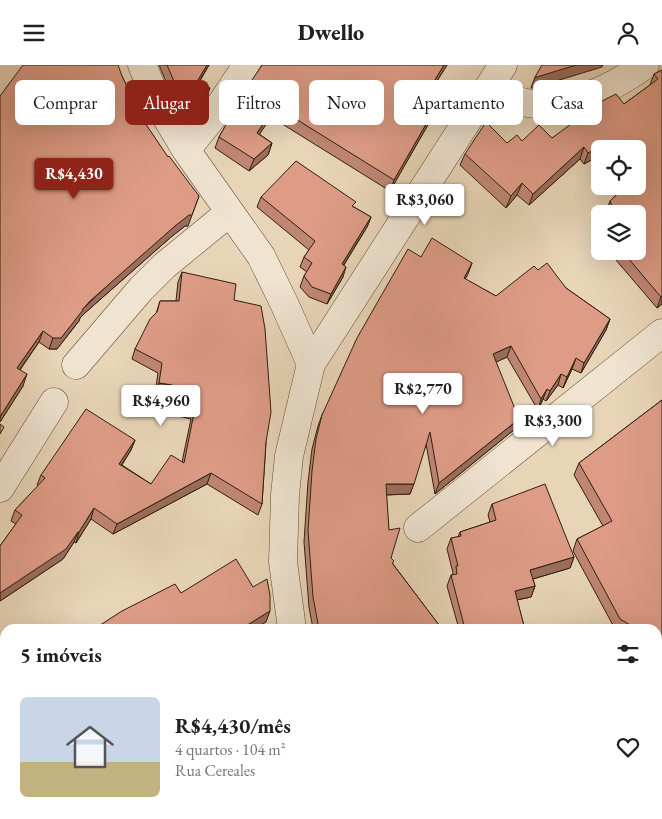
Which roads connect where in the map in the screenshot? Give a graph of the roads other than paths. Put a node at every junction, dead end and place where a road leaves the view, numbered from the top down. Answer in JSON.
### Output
{"nodes":[{"id":1,"x":142,"y":65,"type":"edge"},
{"id":2,"x":247,"y":65,"type":"edge"},
{"id":3,"x":503,"y":65,"type":"edge"},
{"id":4,"x":645,"y":65,"type":"edge"},
{"id":5,"x":494,"y":80,"type":"edge"},
{"id":6,"x":523,"y":102,"type":"edge"},
{"id":7,"x":465,"y":125,"type":"edge"},
{"id":8,"x":186,"y":149,"type":"junction"},
{"id":9,"x":230,"y":212,"type":"junction"},
{"id":10,"x":662,"y":333,"type":"edge"},
{"id":11,"x":311,"y":364,"type":"junction"},
{"id":12,"x":76,"y":365,"type":"dead end"},
{"id":13,"x":54,"y":402,"type":"dead end"},
{"id":14,"x":0,"y":488,"type":"edge"},
{"id":15,"x":418,"y":528,"type":"dead end"},
{"id":16,"x":289,"y":624,"type":"edge"}],
"edges":[{"from":1,"to":8,"type":"street"},
{"from":2,"to":8,"type":"street"},
{"from":3,"to":5,"type":"street"},
{"from":4,"to":6,"type":"street"},
{"from":7,"to":11,"type":"street"},
{"from":8,"to":9,"type":"street"},
{"from":9,"to":11,"type":"street"},
{"from":9,"to":12,"type":"street"},
{"from":10,"to":15,"type":"street"},
{"from":11,"to":16,"type":"street"},
{"from":13,"to":14,"type":"street"}]}
